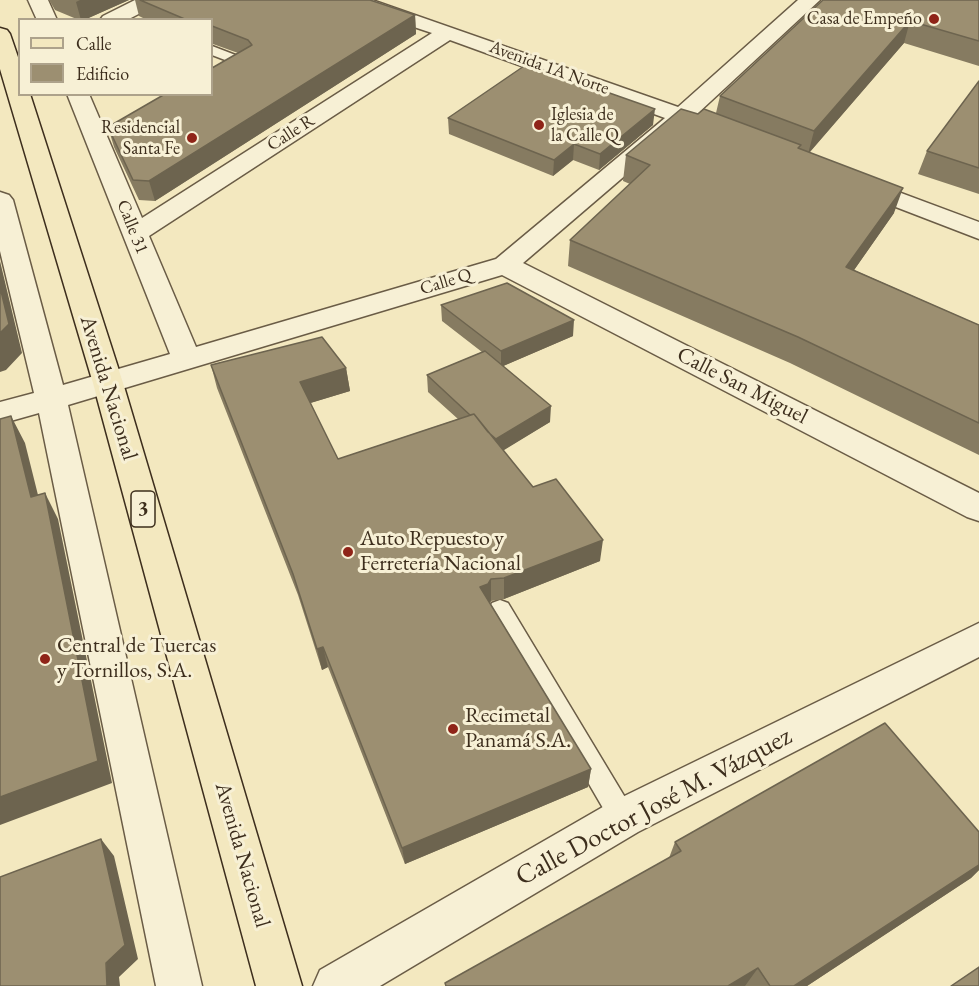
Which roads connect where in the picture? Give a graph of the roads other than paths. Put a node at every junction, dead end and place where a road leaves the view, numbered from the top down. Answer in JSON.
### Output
{"nodes":[{"id":1,"x":38,"y":0,"type":"edge"},
{"id":2,"x":151,"y":0,"type":"edge"},
{"id":3,"x":352,"y":0,"type":"edge"},
{"id":4,"x":810,"y":0,"type":"edge"},
{"id":5,"x":46,"y":18,"type":"edge"},
{"id":6,"x":123,"y":18,"type":"edge"},
{"id":7,"x":448,"y":32,"type":"junction"},
{"id":8,"x":0,"y":34,"type":"edge"},
{"id":9,"x":213,"y":50,"type":"edge"},
{"id":10,"x":246,"y":64,"type":"edge"},
{"id":11,"x":18,"y":92,"type":"edge"},
{"id":12,"x":19,"y":96,"type":"edge"},
{"id":13,"x":79,"y":96,"type":"edge"},
{"id":14,"x":681,"y":116,"type":"junction"},
{"id":15,"x":714,"y":129,"type":"edge"},
{"id":16,"x":835,"y":176,"type":"edge"},
{"id":17,"x":0,"y":200,"type":"edge"},
{"id":18,"x":979,"y":231,"type":"edge"},
{"id":19,"x":135,"y":234,"type":"junction"},
{"id":20,"x":505,"y":265,"type":"junction"},
{"id":21,"x":187,"y":360,"type":"junction"},
{"id":22,"x":108,"y":383,"type":"junction"},
{"id":23,"x":51,"y":398,"type":"junction"},
{"id":24,"x":0,"y":413,"type":"edge"},
{"id":25,"x":979,"y":508,"type":"edge"},
{"id":26,"x":500,"y":610,"type":"dead end"},
{"id":27,"x":979,"y":639,"type":"edge"},
{"id":28,"x":623,"y":818,"type":"junction"},
{"id":29,"x":179,"y":986,"type":"edge"},
{"id":30,"x":279,"y":986,"type":"edge"},
{"id":31,"x":336,"y":986,"type":"edge"}],
"edges":[{"from":1,"to":5,"type":"street"},
{"from":2,"to":6,"type":"street"},
{"from":3,"to":7,"type":"street","name":"Avenida 1A Norte"},
{"from":4,"to":14,"type":"street","name":"Calle Q"},
{"from":7,"to":14,"type":"street","name":"Avenida 1A Norte"},
{"from":7,"to":19,"type":"street","name":"Calle R"},
{"from":8,"to":11,"type":"main road","name":"Avenida Nacional","number":"3"},
{"from":9,"to":10,"type":"lane"},
{"from":12,"to":22,"type":"main road","name":"Avenida Nacional","number":"3"},
{"from":13,"to":19,"type":"street","name":"Calle 31"},
{"from":14,"to":15,"type":"street","name":"Avenida 1A Norte"},
{"from":14,"to":20,"type":"street","name":"Calle Q"},
{"from":16,"to":18,"type":"street"},
{"from":17,"to":23,"type":"street"},
{"from":19,"to":21,"type":"street","name":"Calle 31"},
{"from":20,"to":21,"type":"street","name":"Calle Q"},
{"from":20,"to":25,"type":"street","name":"Calle San Miguel"},
{"from":21,"to":22,"type":"street","name":"Calle Q"},
{"from":22,"to":23,"type":"street","name":"Calle Q"},
{"from":22,"to":30,"type":"main road","name":"Avenida Nacional","number":"3"},
{"from":23,"to":24,"type":"street","name":"Calle Q"},
{"from":23,"to":29,"type":"street"},
{"from":26,"to":28,"type":"lane"},
{"from":27,"to":28,"type":"street","name":"Calle Doctor José M. Vázquez"},
{"from":28,"to":31,"type":"street","name":"Calle Doctor José M. Vázquez"}]}
